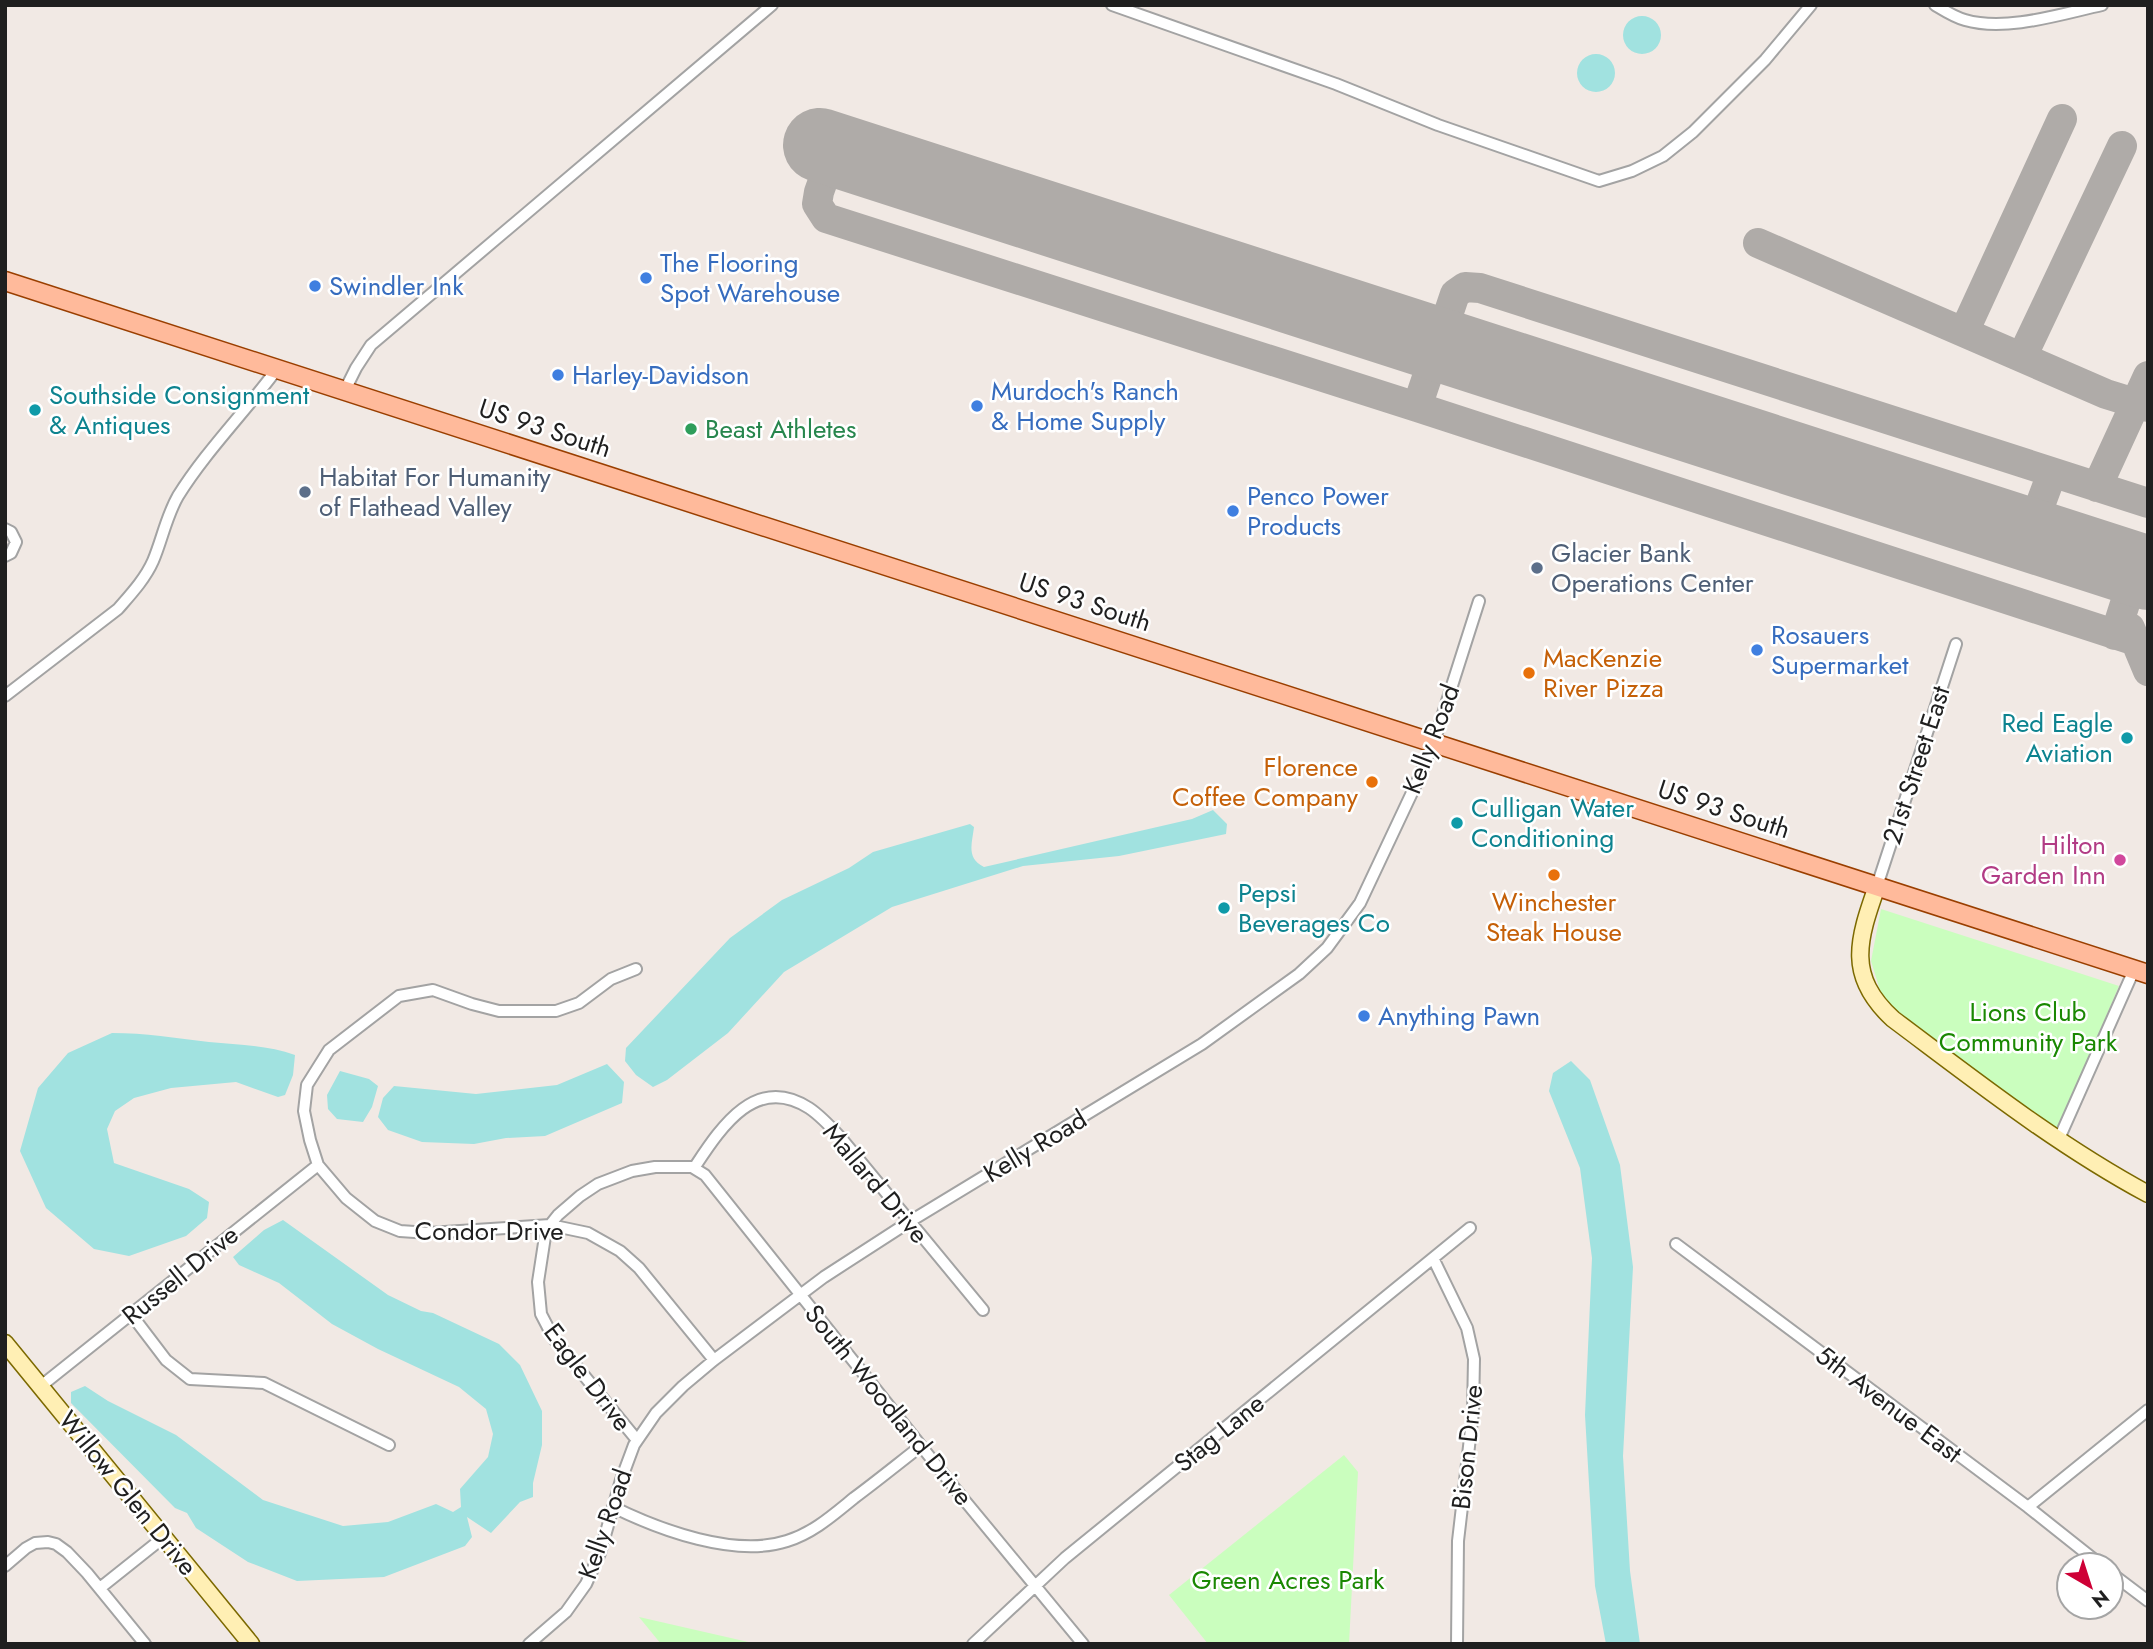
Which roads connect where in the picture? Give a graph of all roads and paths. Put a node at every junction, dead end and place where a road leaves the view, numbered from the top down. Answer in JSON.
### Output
{"nodes":[{"id":1,"x":772,"y":5,"type":"edge"},
{"id":2,"x":1112,"y":5,"type":"edge"},
{"id":3,"x":1811,"y":5,"type":"edge"},
{"id":4,"x":1935,"y":5,"type":"edge"},
{"id":5,"x":2102,"y":5,"type":"edge"},
{"id":6,"x":5,"y":281,"type":"edge"},
{"id":7,"x":277,"y":369,"type":"junction"},
{"id":8,"x":345,"y":390,"type":"junction"},
{"id":9,"x":5,"y":529,"type":"edge"},
{"id":10,"x":5,"y":556,"type":"edge"},
{"id":11,"x":1479,"y":601,"type":"dead end"},
{"id":12,"x":1956,"y":644,"type":"dead end"},
{"id":13,"x":5,"y":696,"type":"edge"},
{"id":14,"x":1434,"y":742,"type":"junction"},
{"id":15,"x":1877,"y":886,"type":"junction"},
{"id":16,"x":636,"y":969,"type":"dead end"},
{"id":17,"x":2141,"y":972,"type":"edge"},
{"id":18,"x":2058,"y":1141,"type":"junction"},
{"id":19,"x":318,"y":1165,"type":"junction"},
{"id":20,"x":694,"y":1168,"type":"junction"},
{"id":21,"x":2148,"y":1195,"type":"edge"},
{"id":22,"x":909,"y":1222,"type":"junction"},
{"id":23,"x":550,"y":1225,"type":"junction"},
{"id":24,"x":1470,"y":1228,"type":"dead end"},
{"id":25,"x":1676,"y":1244,"type":"dead end"},
{"id":26,"x":1433,"y":1258,"type":"junction"},
{"id":27,"x":801,"y":1295,"type":"junction"},
{"id":28,"x":983,"y":1310,"type":"dead end"},
{"id":29,"x":131,"y":1314,"type":"junction"},
{"id":30,"x":5,"y":1343,"type":"edge"},
{"id":31,"x":714,"y":1360,"type":"junction"},
{"id":32,"x":41,"y":1386,"type":"junction"},
{"id":33,"x":2148,"y":1410,"type":"edge"},
{"id":34,"x":637,"y":1440,"type":"junction"},
{"id":35,"x":389,"y":1445,"type":"dead end"},
{"id":36,"x":921,"y":1446,"type":"junction"},
{"id":37,"x":613,"y":1507,"type":"junction"},
{"id":38,"x":2028,"y":1507,"type":"junction"},
{"id":39,"x":164,"y":1536,"type":"junction"},
{"id":40,"x":2083,"y":1551,"type":"edge"},
{"id":41,"x":5,"y":1566,"type":"edge"},
{"id":42,"x":2125,"y":1584,"type":"edge"},
{"id":43,"x":1036,"y":1585,"type":"junction"},
{"id":44,"x":100,"y":1588,"type":"junction"},
{"id":45,"x":2148,"y":1601,"type":"edge"},
{"id":46,"x":145,"y":1644,"type":"edge"},
{"id":47,"x":251,"y":1644,"type":"edge"},
{"id":48,"x":529,"y":1644,"type":"edge"},
{"id":49,"x":973,"y":1644,"type":"edge"},
{"id":50,"x":1083,"y":1644,"type":"edge"},
{"id":51,"x":1457,"y":1644,"type":"edge"}],
"edges":[{"from":1,"to":8,"type":"street"},
{"from":2,"to":3,"type":"street"},
{"from":4,"to":5,"type":"street"},
{"from":6,"to":7,"type":"main road","name":"US 93 South"},
{"from":7,"to":8,"type":"main road","name":"US 93 South"},
{"from":7,"to":13,"type":"street"},
{"from":8,"to":14,"type":"main road","name":"US 93 South"},
{"from":9,"to":10,"type":"street"},
{"from":11,"to":14,"type":"street","name":"Kelly Road"},
{"from":12,"to":15,"type":"street","name":"21st Street East"},
{"from":14,"to":15,"type":"main road","name":"US 93 South"},
{"from":14,"to":22,"type":"street","name":"Kelly Road"},
{"from":15,"to":17,"type":"main road","name":"US 93 South"},
{"from":15,"to":18,"type":"street"},
{"from":16,"to":19,"type":"street"},
{"from":17,"to":18,"type":"street"},
{"from":18,"to":21,"type":"street"},
{"from":19,"to":23,"type":"street","name":"Condor Drive"},
{"from":19,"to":29,"type":"street","name":"Russell Drive"},
{"from":20,"to":22,"type":"street","name":"Mallard Drive"},
{"from":20,"to":23,"type":"street"},
{"from":20,"to":27,"type":"street","name":"South Woodland Drive"},
{"from":22,"to":27,"type":"street","name":"Kelly Road"},
{"from":22,"to":28,"type":"street","name":"Mallard Drive"},
{"from":23,"to":31,"type":"street","name":"Condor Drive"},
{"from":23,"to":34,"type":"street","name":"Eagle Drive"},
{"from":24,"to":26,"type":"street","name":"Stag Lane"},
{"from":25,"to":38,"type":"street","name":"5th Avenue East"},
{"from":26,"to":43,"type":"street","name":"Stag Lane"},
{"from":26,"to":51,"type":"street","name":"Bison Drive"},
{"from":27,"to":31,"type":"street","name":"Kelly Road"},
{"from":27,"to":36,"type":"street","name":"South Woodland Drive"},
{"from":29,"to":32,"type":"street","name":"Russell Drive"},
{"from":29,"to":35,"type":"street"},
{"from":30,"to":32,"type":"street","name":"Willow Glen Drive"},
{"from":31,"to":34,"type":"street","name":"Kelly Road"},
{"from":32,"to":39,"type":"street","name":"Willow Glen Drive"},
{"from":33,"to":38,"type":"street"},
{"from":34,"to":37,"type":"street","name":"Kelly Road"},
{"from":36,"to":37,"type":"street"},
{"from":36,"to":43,"type":"street","name":"South Woodland Drive"},
{"from":37,"to":48,"type":"street","name":"Kelly Road"},
{"from":38,"to":40,"type":"street","name":"5th Avenue East"},
{"from":39,"to":44,"type":"street"},
{"from":39,"to":47,"type":"street","name":"Willow Glen Drive"},
{"from":41,"to":44,"type":"street"},
{"from":42,"to":45,"type":"street"},
{"from":43,"to":49,"type":"street","name":"Stag Lane"},
{"from":43,"to":50,"type":"street","name":"South Woodland Drive"},
{"from":44,"to":46,"type":"street"}]}
